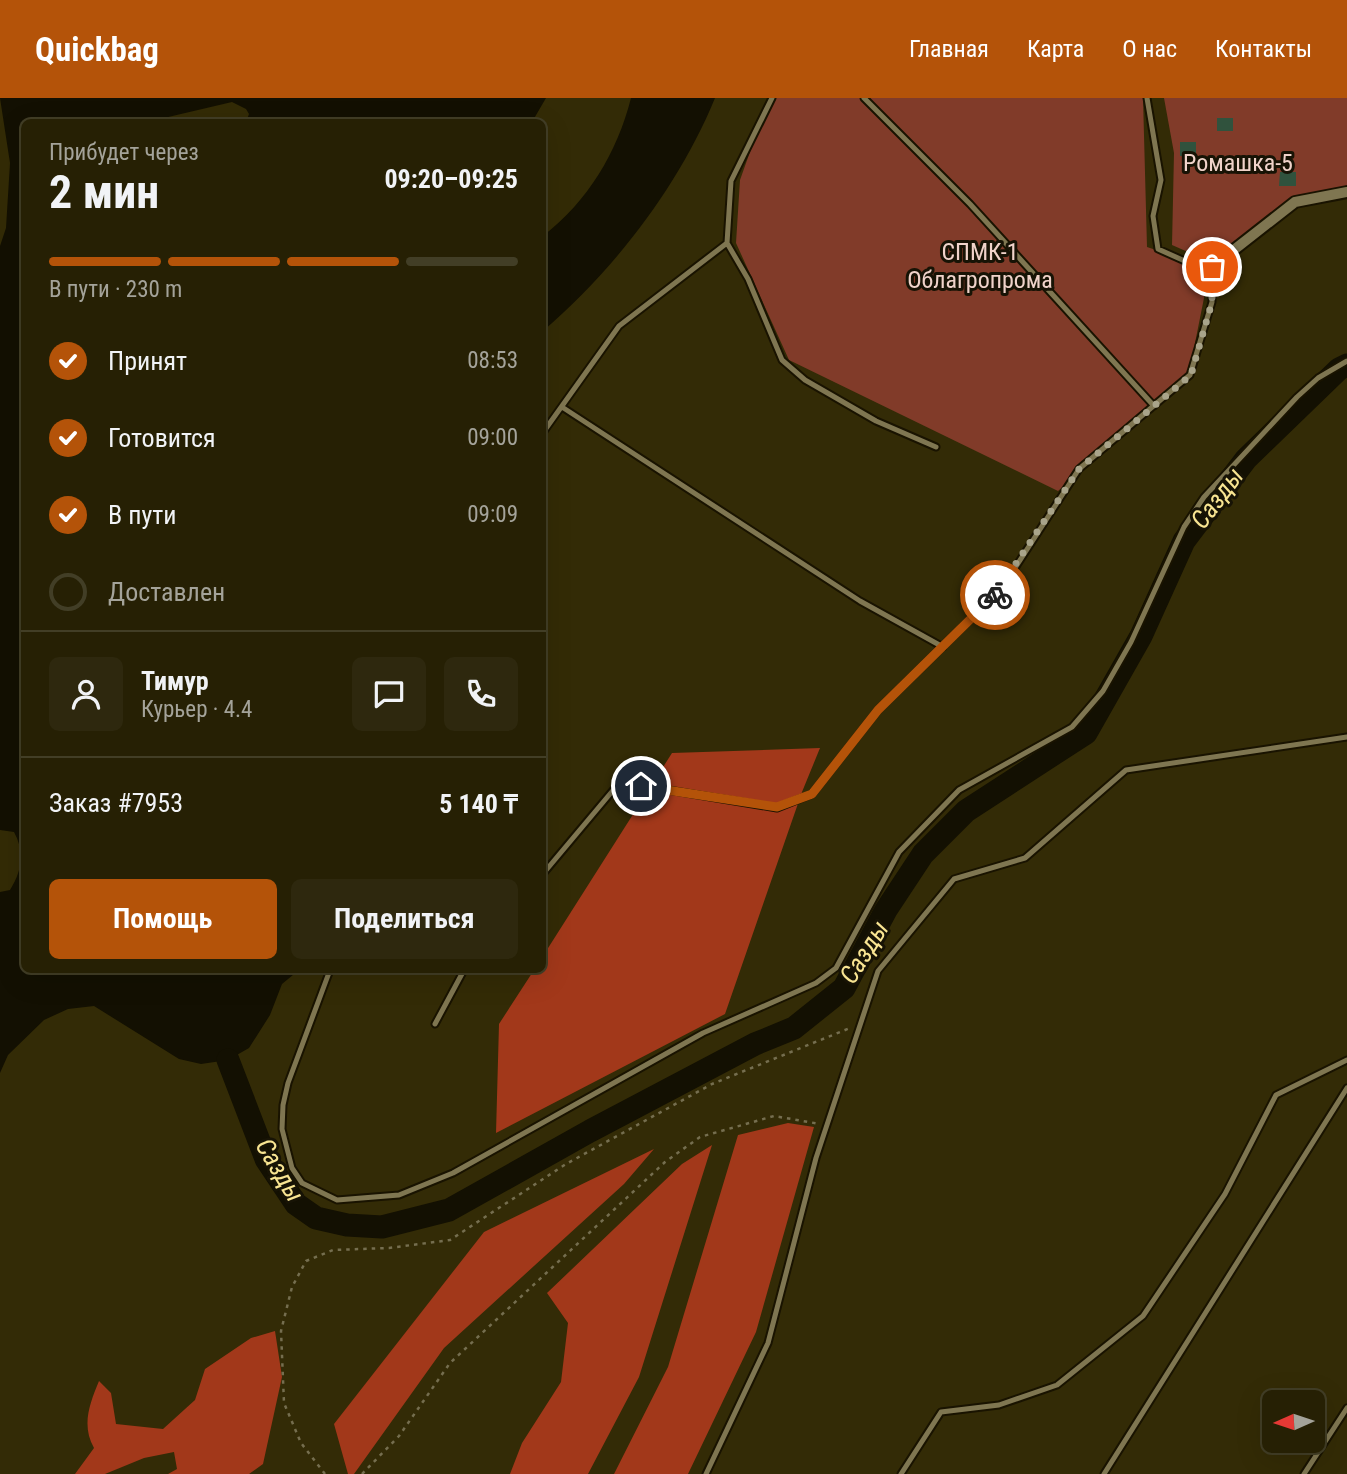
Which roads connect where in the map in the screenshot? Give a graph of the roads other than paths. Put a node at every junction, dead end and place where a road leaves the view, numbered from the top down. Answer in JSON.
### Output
{"nodes":[{"id":1,"x":772,"y":98,"type":"edge"},
{"id":2,"x":864,"y":98,"type":"edge"},
{"id":3,"x":1147,"y":98,"type":"edge"},
{"id":4,"x":1347,"y":192,"type":"edge"},
{"id":5,"x":727,"y":243,"type":"junction"},
{"id":6,"x":1212,"y":267,"type":"junction"},
{"id":7,"x":1347,"y":361,"type":"edge"},
{"id":8,"x":1154,"y":406,"type":"junction"},
{"id":9,"x":562,"y":407,"type":"junction"},
{"id":10,"x":546,"y":429,"type":"edge"},
{"id":11,"x":936,"y":447,"type":"dead end"},
{"id":12,"x":943,"y":646,"type":"junction"},
{"id":13,"x":1347,"y":737,"type":"edge"},
{"id":14,"x":546,"y":870,"type":"edge"},
{"id":15,"x":329,"y":973,"type":"edge"},
{"id":16,"x":462,"y":973,"type":"edge"},
{"id":17,"x":435,"y":1024,"type":"dead end"},
{"id":18,"x":1347,"y":1060,"type":"edge"},
{"id":19,"x":1347,"y":1088,"type":"edge"},
{"id":20,"x":1347,"y":1408,"type":"edge"},
{"id":21,"x":706,"y":1474,"type":"edge"},
{"id":22,"x":901,"y":1474,"type":"edge"},
{"id":23,"x":1104,"y":1474,"type":"edge"},
{"id":24,"x":1304,"y":1474,"type":"edge"}],
"edges":[{"from":1,"to":5,"type":"lane"},
{"from":2,"to":8,"type":"lane"},
{"from":3,"to":6,"type":"lane"},
{"from":4,"to":6,"type":"street"},
{"from":5,"to":9,"type":"lane"},
{"from":5,"to":11,"type":"lane"},
{"from":6,"to":8,"type":"lane"},
{"from":7,"to":15,"type":"lane"},
{"from":8,"to":12,"type":"lane"},
{"from":9,"to":10,"type":"lane"},
{"from":9,"to":12,"type":"lane"},
{"from":12,"to":14,"type":"lane"},
{"from":13,"to":21,"type":"lane"},
{"from":16,"to":17,"type":"lane"},
{"from":18,"to":22,"type":"lane"},
{"from":19,"to":23,"type":"lane"},
{"from":20,"to":24,"type":"lane"}]}
